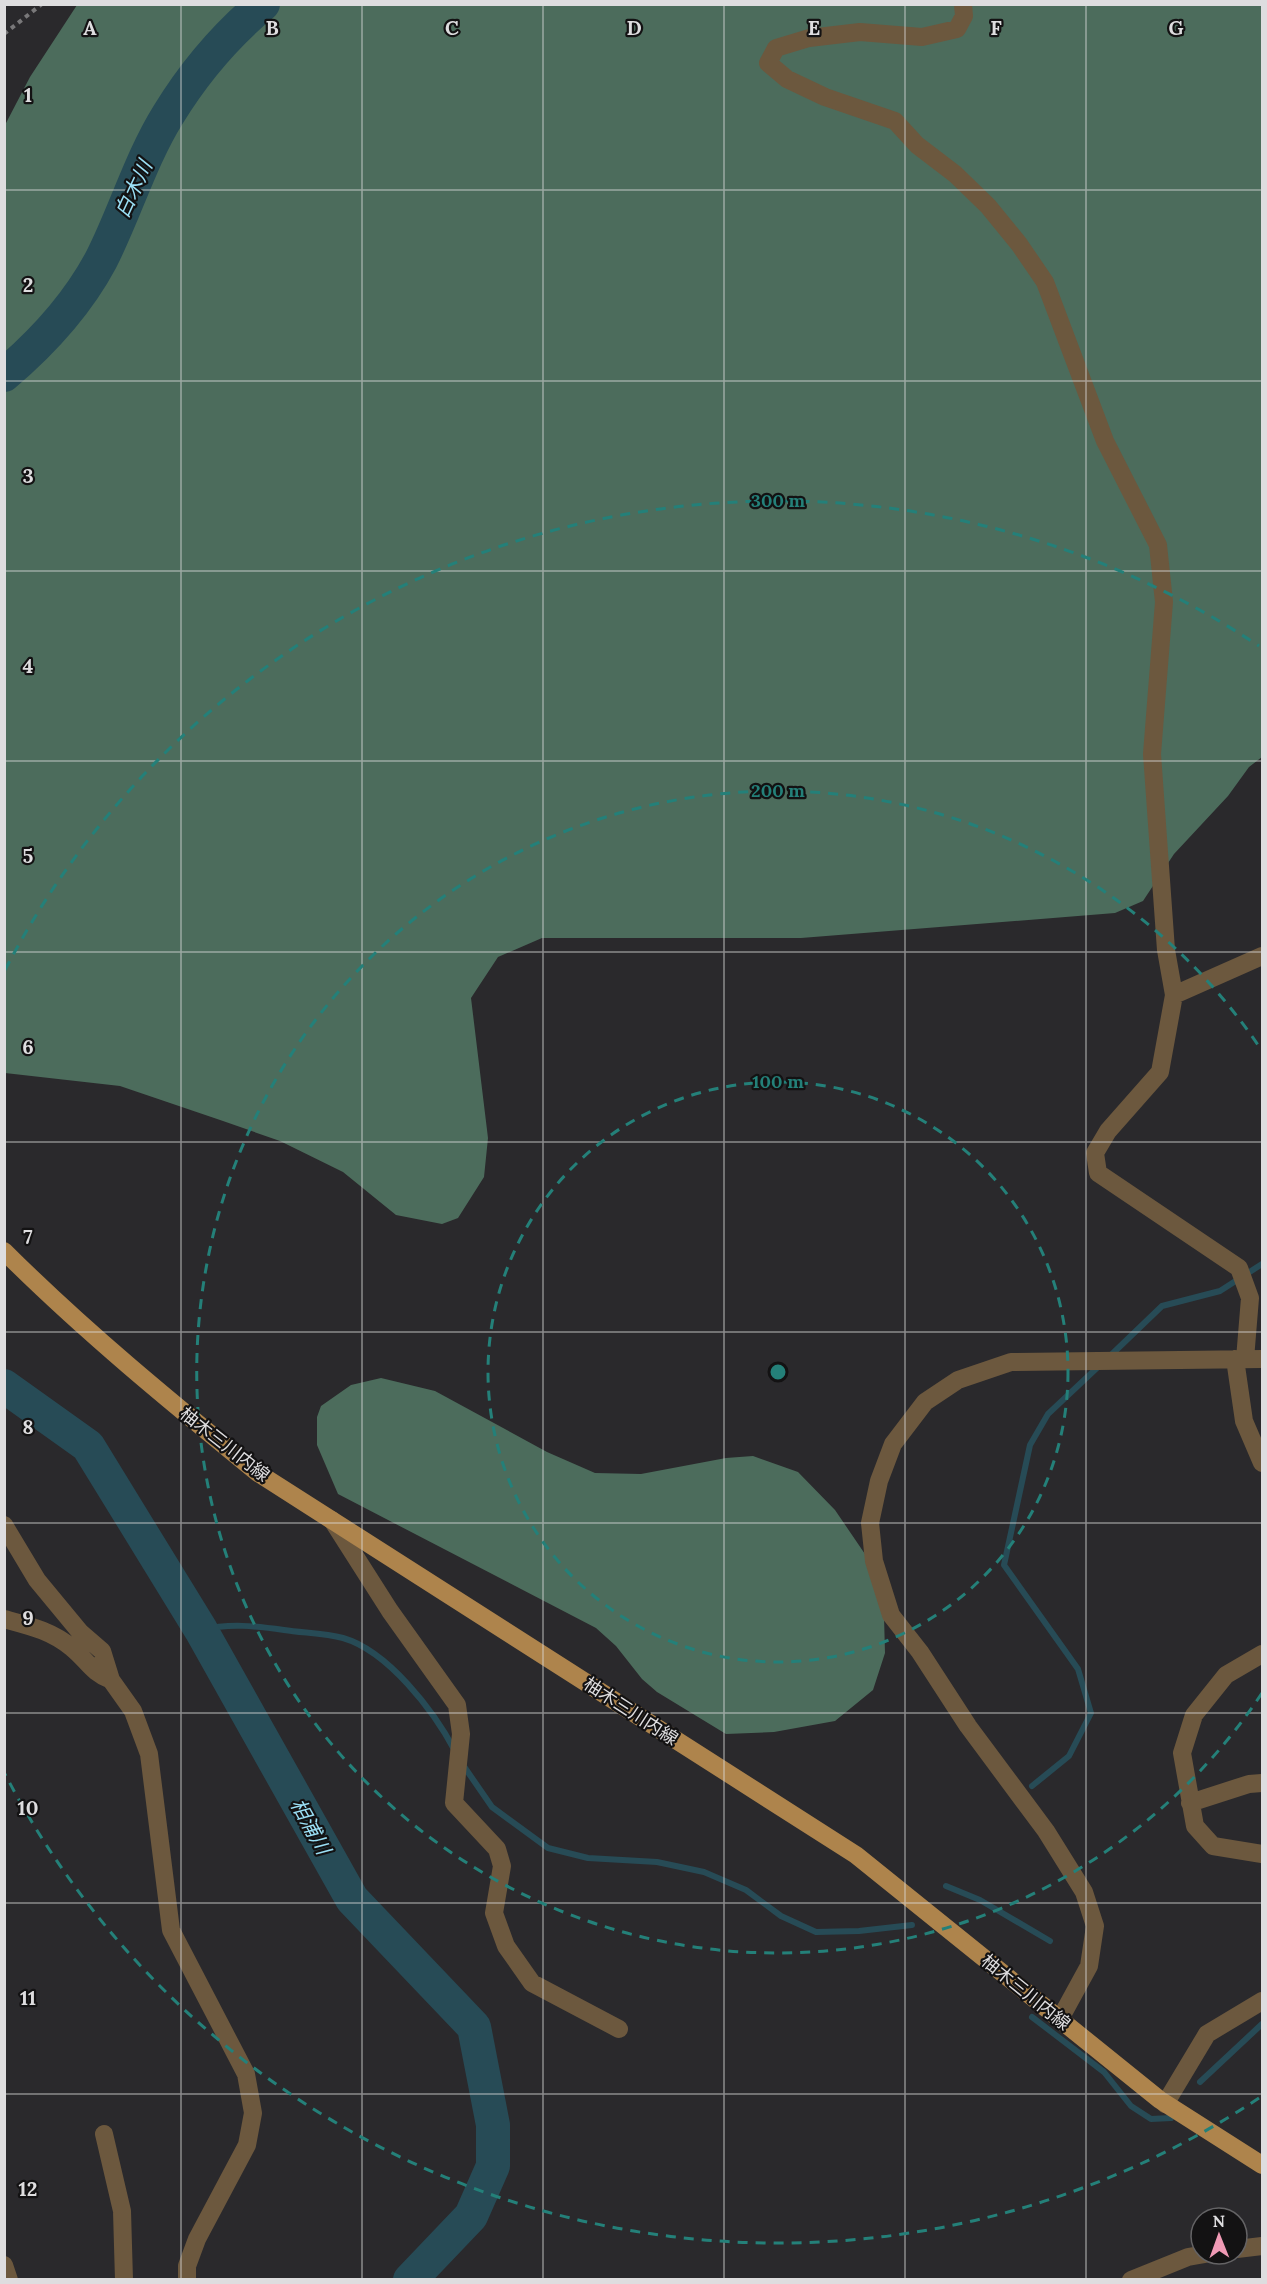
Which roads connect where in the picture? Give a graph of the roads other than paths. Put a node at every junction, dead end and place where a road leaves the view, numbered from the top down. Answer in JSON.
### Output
{"nodes":[{"id":1,"x":963,"y":4,"type":"edge"},
{"id":2,"x":1263,"y":956,"type":"edge"},
{"id":3,"x":1174,"y":995,"type":"junction"},
{"id":4,"x":4,"y":1251,"type":"edge"},
{"id":5,"x":1248,"y":1359,"type":"edge"},
{"id":6,"x":1263,"y":1462,"type":"edge"},
{"id":7,"x":332,"y":1520,"type":"junction"},
{"id":8,"x":4,"y":1525,"type":"edge"},
{"id":9,"x":4,"y":1619,"type":"edge"},
{"id":10,"x":1263,"y":1654,"type":"edge"},
{"id":11,"x":111,"y":1680,"type":"junction"},
{"id":12,"x":1263,"y":1783,"type":"edge"},
{"id":13,"x":1190,"y":1803,"type":"junction"},
{"id":14,"x":1263,"y":1854,"type":"edge"},
{"id":15,"x":1263,"y":2001,"type":"edge"},
{"id":16,"x":1060,"y":2019,"type":"junction"},
{"id":17,"x":619,"y":2029,"type":"dead end"},
{"id":18,"x":1165,"y":2104,"type":"junction"},
{"id":19,"x":104,"y":2134,"type":"dead end"},
{"id":20,"x":1263,"y":2165,"type":"edge"},
{"id":21,"x":1189,"y":2257,"type":"edge"},
{"id":22,"x":4,"y":2265,"type":"edge"},
{"id":23,"x":9,"y":2280,"type":"edge"},
{"id":24,"x":124,"y":2280,"type":"edge"},
{"id":25,"x":187,"y":2280,"type":"edge"},
{"id":26,"x":1131,"y":2280,"type":"edge"}],
"edges":[{"from":1,"to":3,"type":"street"},
{"from":2,"to":3,"type":"street"},
{"from":3,"to":5,"type":"street"},
{"from":4,"to":7,"type":"main road","name":"柚木三川内線"},
{"from":5,"to":6,"type":"street"},
{"from":5,"to":16,"type":"street"},
{"from":7,"to":16,"type":"main road","name":"柚木三川内線"},
{"from":7,"to":17,"type":"street"},
{"from":8,"to":11,"type":"street"},
{"from":9,"to":11,"type":"street"},
{"from":10,"to":13,"type":"street"},
{"from":11,"to":25,"type":"street"},
{"from":12,"to":13,"type":"street"},
{"from":13,"to":14,"type":"street"},
{"from":15,"to":18,"type":"street"},
{"from":16,"to":18,"type":"main road","name":"柚木三川内線"},
{"from":18,"to":20,"type":"main road","name":"柚木三川内線"},
{"from":19,"to":24,"type":"street"},
{"from":21,"to":26,"type":"street"},
{"from":22,"to":23,"type":"street"}]}
